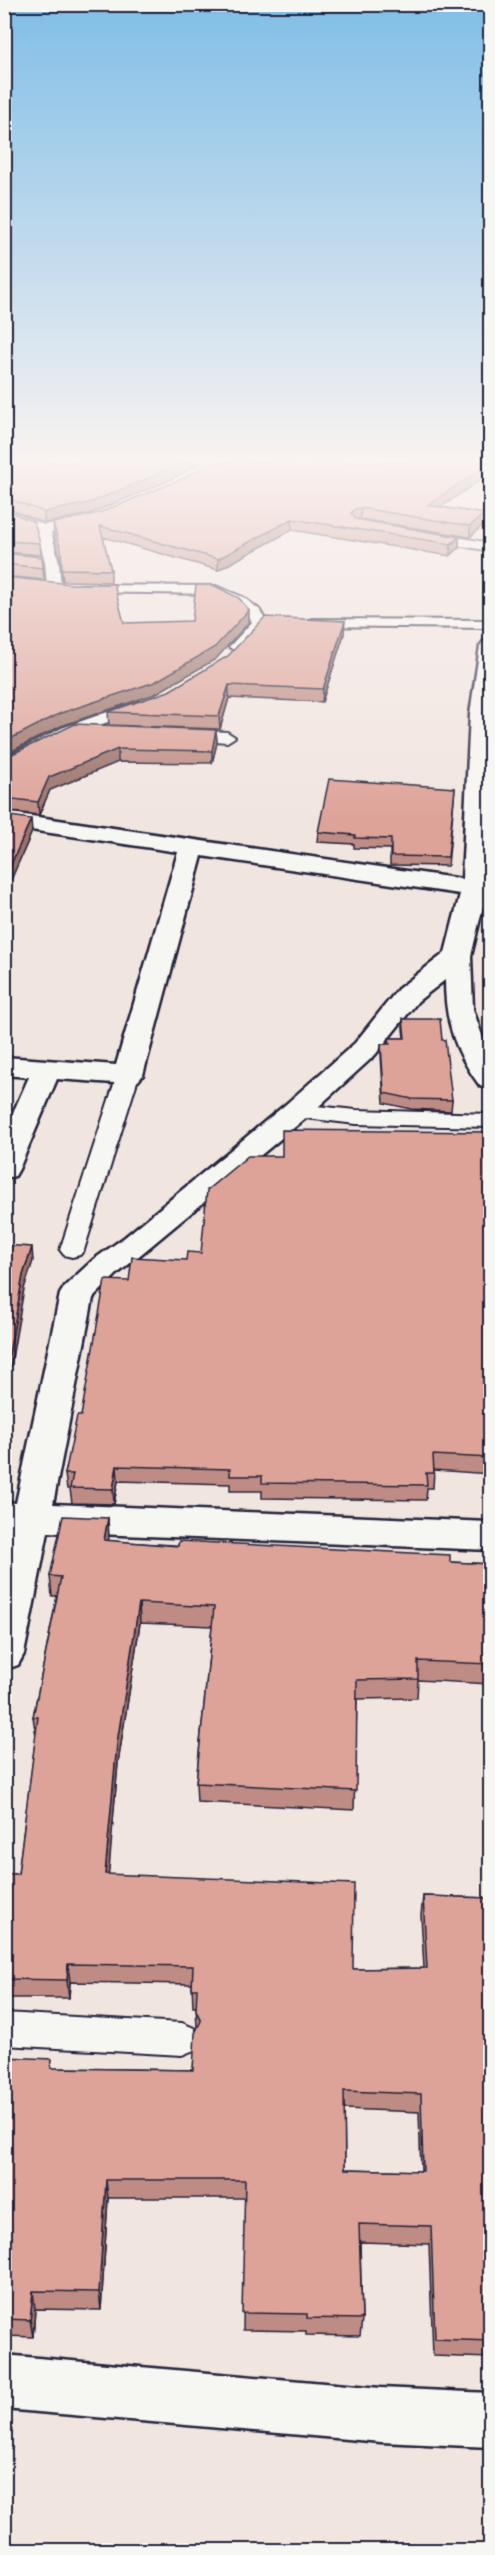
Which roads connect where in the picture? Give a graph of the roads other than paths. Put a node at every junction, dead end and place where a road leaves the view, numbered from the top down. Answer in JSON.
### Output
{"nodes":[{"id":1,"x":48,"y":581,"type":"edge"},
{"id":2,"x":294,"y":622,"type":"edge"},
{"id":3,"x":490,"y":624,"type":"edge"},
{"id":4,"x":490,"y":646,"type":"edge"},
{"id":5,"x":229,"y":656,"type":"edge"},
{"id":6,"x":151,"y":702,"type":"edge"},
{"id":7,"x":68,"y":731,"type":"junction"},
{"id":8,"x":114,"y":733,"type":"edge"},
{"id":9,"x":170,"y":735,"type":"edge"},
{"id":10,"x":227,"y":737,"type":"dead end"},
{"id":11,"x":4,"y":765,"type":"edge"},
{"id":12,"x":4,"y":819,"type":"edge"},
{"id":13,"x":192,"y":848,"type":"junction"},
{"id":14,"x":482,"y":891,"type":"edge"},
{"id":15,"x":458,"y":956,"type":"junction"},
{"id":16,"x":4,"y":1066,"type":"edge"},
{"id":17,"x":47,"y":1069,"type":"junction"},
{"id":18,"x":128,"y":1075,"type":"junction"},
{"id":19,"x":490,"y":1080,"type":"edge"},
{"id":20,"x":296,"y":1111,"type":"junction"},
{"id":21,"x":490,"y":1121,"type":"edge"},
{"id":22,"x":6,"y":1161,"type":"edge"},
{"id":23,"x":72,"y":1250,"type":"dead end"},
{"id":24,"x":18,"y":1516,"type":"edge"},
{"id":25,"x":490,"y":1536,"type":"edge"},
{"id":26,"x":4,"y":1654,"type":"edge"},
{"id":27,"x":4,"y":2029,"type":"edge"},
{"id":28,"x":182,"y":2039,"type":"dead end"},
{"id":29,"x":4,"y":2382,"type":"edge"},
{"id":30,"x":490,"y":2420,"type":"edge"}],
"edges":[{"from":1,"to":5,"type":"lane"},
{"from":2,"to":3,"type":"lane"},
{"from":4,"to":14,"type":"street"},
{"from":6,"to":7,"type":"lane"},
{"from":7,"to":8,"type":"lane"},
{"from":7,"to":11,"type":"lane"},
{"from":9,"to":10,"type":"lane"},
{"from":12,"to":13,"type":"street"},
{"from":13,"to":14,"type":"street"},
{"from":13,"to":18,"type":"street"},
{"from":14,"to":15,"type":"street"},
{"from":15,"to":19,"type":"street"},
{"from":15,"to":20,"type":"street"},
{"from":16,"to":17,"type":"street"},
{"from":17,"to":18,"type":"street"},
{"from":17,"to":22,"type":"street"},
{"from":18,"to":23,"type":"lane"},
{"from":20,"to":21,"type":"lane"},
{"from":20,"to":24,"type":"street"},
{"from":24,"to":25,"type":"street"},
{"from":24,"to":26,"type":"street"},
{"from":27,"to":28,"type":"lane"},
{"from":29,"to":30,"type":"street"}]}
